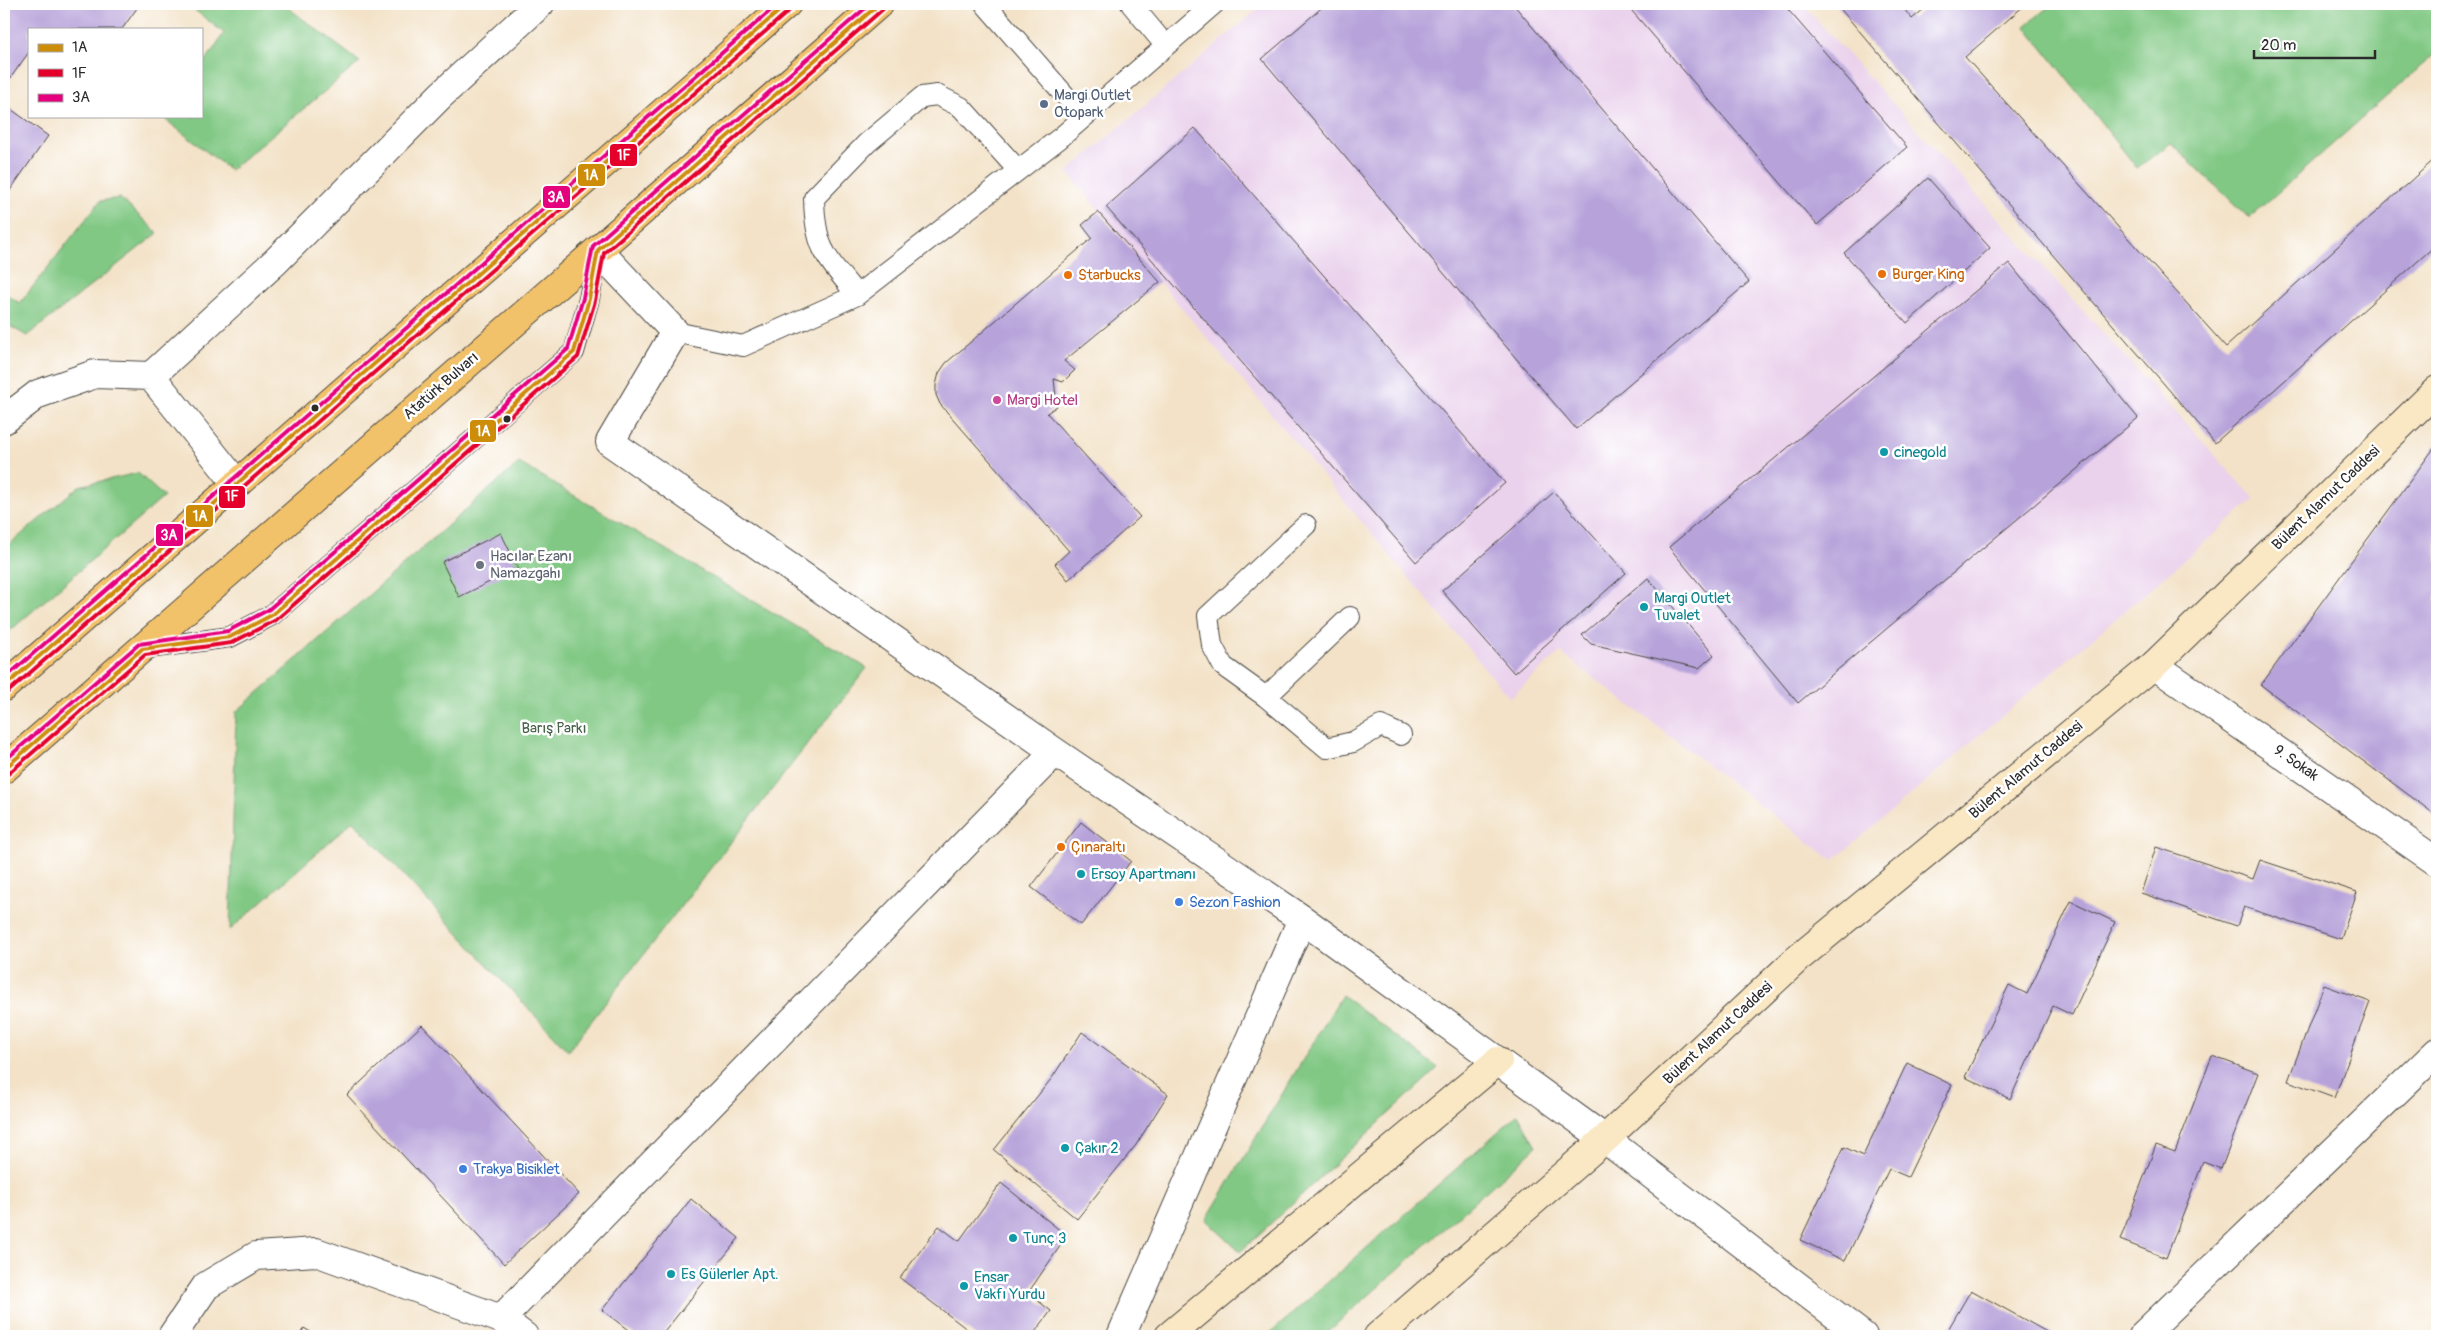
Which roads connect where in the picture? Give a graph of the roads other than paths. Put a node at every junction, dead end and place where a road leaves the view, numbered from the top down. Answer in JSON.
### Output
{"nodes":[{"id":1,"x":540,"y":4,"type":"edge"},
{"id":2,"x":787,"y":4,"type":"edge"},
{"id":3,"x":879,"y":4,"type":"edge"},
{"id":4,"x":985,"y":4,"type":"edge"},
{"id":5,"x":1131,"y":4,"type":"edge"},
{"id":6,"x":1214,"y":4,"type":"edge"},
{"id":7,"x":1165,"y":45,"type":"junction"},
{"id":8,"x":1084,"y":117,"type":"junction"},
{"id":9,"x":1018,"y":170,"type":"junction"},
{"id":10,"x":598,"y":250,"type":"junction"},
{"id":11,"x":857,"y":295,"type":"junction"},
{"id":12,"x":674,"y":332,"type":"junction"},
{"id":13,"x":151,"y":376,"type":"junction"},
{"id":14,"x":2437,"y":390,"type":"edge"},
{"id":15,"x":4,"y":420,"type":"edge"},
{"id":16,"x":237,"y":484,"type":"junction"},
{"id":17,"x":1306,"y":525,"type":"dead end"},
{"id":18,"x":1350,"y":618,"type":"dead end"},
{"id":19,"x":142,"y":649,"type":"junction"},
{"id":20,"x":2154,"y":665,"type":"junction"},
{"id":21,"x":4,"y":687,"type":"edge"},
{"id":22,"x":1266,"y":697,"type":"junction"},
{"id":23,"x":1401,"y":735,"type":"dead end"},
{"id":24,"x":1055,"y":752,"type":"junction"},
{"id":25,"x":4,"y":769,"type":"edge"},
{"id":26,"x":2437,"y":862,"type":"edge"},
{"id":27,"x":1302,"y":919,"type":"junction"},
{"id":28,"x":2437,"y":1052,"type":"edge"},
{"id":29,"x":1498,"y":1061,"type":"junction"},
{"id":30,"x":1605,"y":1140,"type":"junction"},
{"id":31,"x":501,"y":1319,"type":"junction"},
{"id":32,"x":172,"y":1336,"type":"edge"},
{"id":33,"x":524,"y":1336,"type":"edge"},
{"id":34,"x":1121,"y":1336,"type":"edge"},
{"id":35,"x":1169,"y":1336,"type":"edge"},
{"id":36,"x":1378,"y":1336,"type":"edge"},
{"id":37,"x":1863,"y":1336,"type":"edge"},
{"id":38,"x":2142,"y":1336,"type":"edge"}],
"edges":[{"from":1,"to":13,"type":"street"},
{"from":2,"to":16,"type":"main road"},
{"from":3,"to":10,"type":"main road","name":"Atatürk Bulvarı"},
{"from":4,"to":8,"type":"lane"},
{"from":5,"to":7,"type":"lane"},
{"from":6,"to":7,"type":"lane"},
{"from":7,"to":8,"type":"lane"},
{"from":8,"to":9,"type":"lane"},
{"from":9,"to":11,"type":"lane"},
{"from":9,"to":11,"type":"lane"},
{"from":10,"to":12,"type":"street"},
{"from":10,"to":19,"type":"main road","name":"Atatürk Bulvarı"},
{"from":10,"to":19,"type":"lane"},
{"from":11,"to":12,"type":"lane"},
{"from":12,"to":24,"type":"street"},
{"from":13,"to":15,"type":"street"},
{"from":13,"to":16,"type":"street"},
{"from":14,"to":20,"type":"street","name":"Bülent Alamut Caddesi"},
{"from":16,"to":21,"type":"main road"},
{"from":17,"to":22,"type":"lane"},
{"from":18,"to":22,"type":"lane"},
{"from":19,"to":25,"type":"main road","name":"Atatürk Bulvarı"},
{"from":20,"to":26,"type":"street","name":"9. Sokak"},
{"from":20,"to":30,"type":"street","name":"Bülent Alamut Caddesi"},
{"from":22,"to":23,"type":"lane"},
{"from":24,"to":27,"type":"street"},
{"from":24,"to":31,"type":"street"},
{"from":27,"to":29,"type":"street"},
{"from":27,"to":34,"type":"street"},
{"from":28,"to":38,"type":"street"},
{"from":29,"to":30,"type":"street"},
{"from":29,"to":35,"type":"street"},
{"from":30,"to":36,"type":"street","name":"Bülent Alamut Caddesi"},
{"from":30,"to":37,"type":"street"},
{"from":31,"to":32,"type":"street"},
{"from":31,"to":33,"type":"street"}]}
